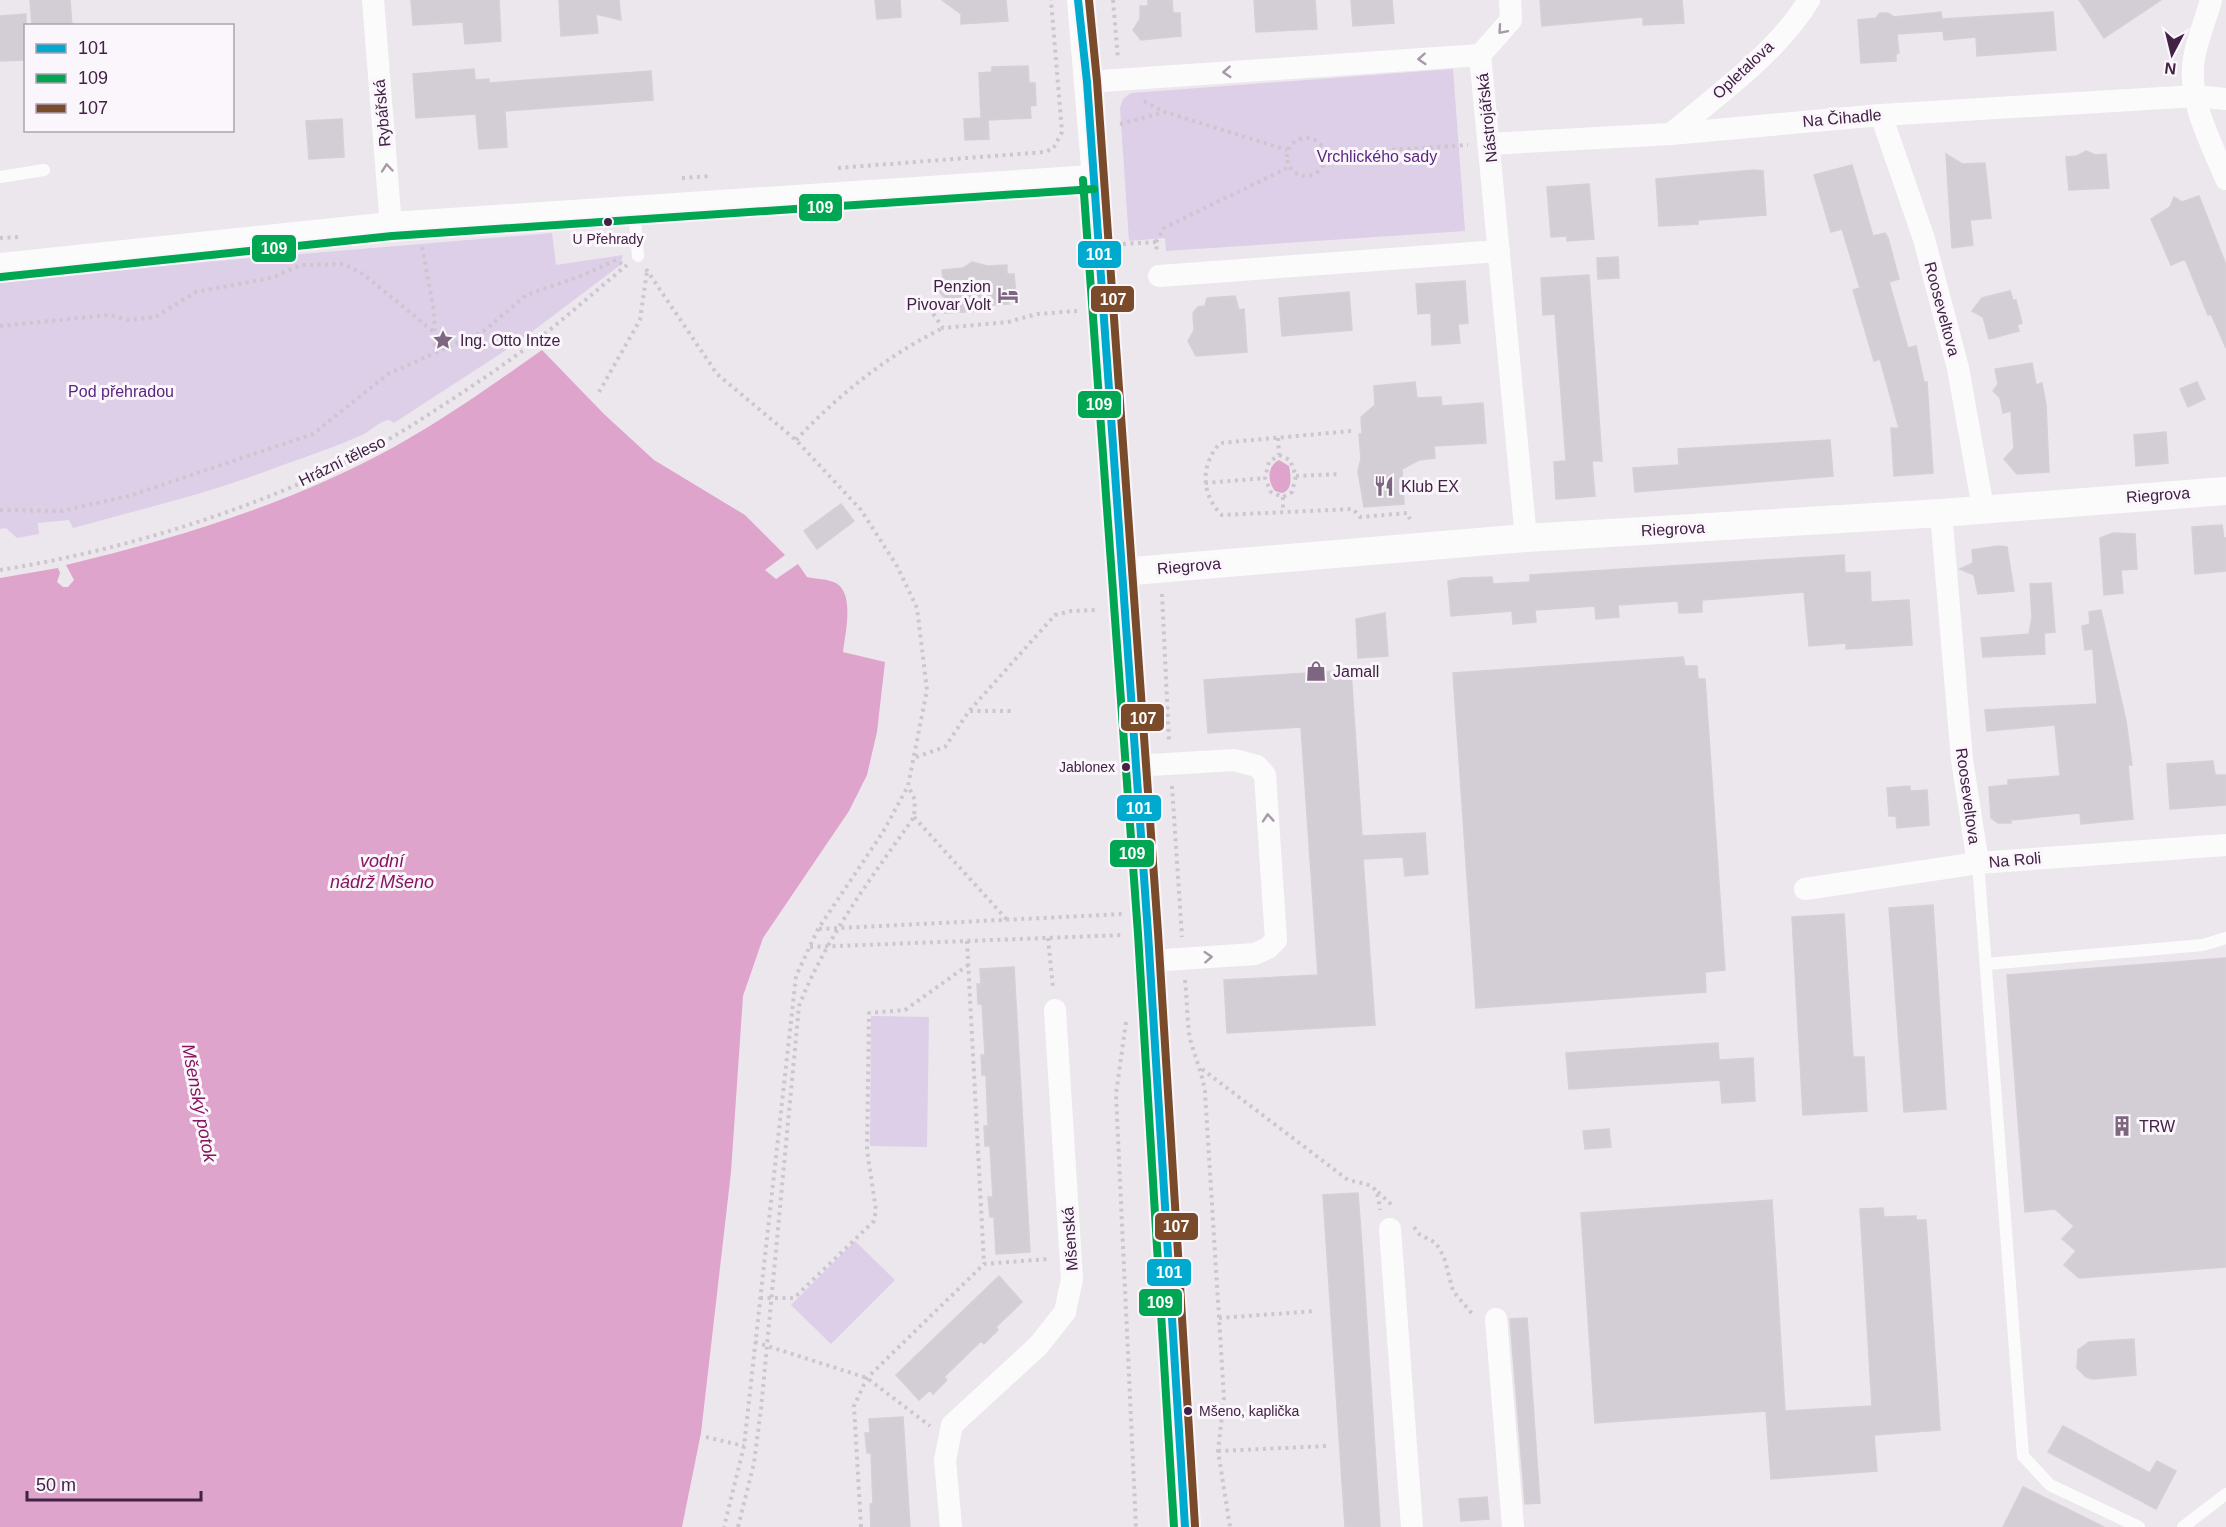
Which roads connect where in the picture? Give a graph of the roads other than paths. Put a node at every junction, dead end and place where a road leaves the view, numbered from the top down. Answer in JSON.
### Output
{"nodes":[{"id":1,"x":373,"y":0,"type":"edge"},
{"id":2,"x":1078,"y":0,"type":"edge"},
{"id":3,"x":1510,"y":0,"type":"edge"},
{"id":4,"x":1809,"y":0,"type":"edge"},
{"id":5,"x":2211,"y":0,"type":"edge"},
{"id":6,"x":1480,"y":55,"type":"junction"},
{"id":7,"x":1087,"y":82,"type":"junction"},
{"id":8,"x":2196,"y":96,"type":"junction"},
{"id":9,"x":2226,"y":99,"type":"edge"},
{"id":10,"x":1881,"y":115,"type":"junction"},
{"id":11,"x":1671,"y":134,"type":"junction"},
{"id":12,"x":1490,"y":144,"type":"junction"},
{"id":13,"x":44,"y":170,"type":"dead end"},
{"id":14,"x":0,"y":177,"type":"edge"},
{"id":15,"x":1093,"y":179,"type":"junction"},
{"id":16,"x":2226,"y":179,"type":"edge"},
{"id":17,"x":634,"y":208,"type":"junction"},
{"id":18,"x":404,"y":225,"type":"junction"},
{"id":19,"x":1499,"y":250,"type":"junction"},
{"id":20,"x":638,"y":256,"type":"road end"},
{"id":21,"x":0,"y":267,"type":"edge"},
{"id":22,"x":1159,"y":276,"type":"dead end"},
{"id":23,"x":2226,"y":490,"type":"edge"},
{"id":24,"x":1983,"y":508,"type":"junction"},
{"id":25,"x":1941,"y":513,"type":"junction"},
{"id":26,"x":1526,"y":538,"type":"junction"},
{"id":27,"x":1121,"y":572,"type":"junction"},
{"id":28,"x":1134,"y":766,"type":"junction"},
{"id":29,"x":2226,"y":845,"type":"edge"},
{"id":30,"x":1978,"y":863,"type":"junction"},
{"id":31,"x":1805,"y":889,"type":"dead end"},
{"id":32,"x":2226,"y":938,"type":"edge"},
{"id":33,"x":1148,"y":947,"type":"junction"},
{"id":34,"x":1987,"y":964,"type":"junction"},
{"id":35,"x":1055,"y":1010,"type":"road end"},
{"id":36,"x":1394,"y":1220,"type":"road end"},
{"id":37,"x":1496,"y":1319,"type":"road end"},
{"id":38,"x":2226,"y":1494,"type":"edge"},
{"id":39,"x":951,"y":1527,"type":"edge"},
{"id":40,"x":1185,"y":1527,"type":"edge"},
{"id":41,"x":1412,"y":1527,"type":"edge"},
{"id":42,"x":1513,"y":1527,"type":"edge"},
{"id":43,"x":2139,"y":1527,"type":"edge"},
{"id":44,"x":2183,"y":1527,"type":"edge"}],
"edges":[{"from":18,"to":1,"type":"street","name":"Rybářská","one_way":true},
{"from":2,"to":7,"type":"street"},
{"from":3,"to":6,"type":"street","one_way":true},
{"from":4,"to":11,"type":"street","name":"Opletalova"},
{"from":5,"to":8,"type":"street"},
{"from":6,"to":7,"type":"street","name":"Nástrojářská","one_way":true},
{"from":6,"to":12,"type":"street","name":"Nástrojářská"},
{"from":7,"to":15,"type":"street"},
{"from":8,"to":9,"type":"street","name":"Na Čihadle"},
{"from":8,"to":10,"type":"street","name":"Na Čihadle"},
{"from":8,"to":16,"type":"street"},
{"from":10,"to":11,"type":"street","name":"Na Čihadle"},
{"from":10,"to":24,"type":"street","name":"Rooseveltova"},
{"from":11,"to":12,"type":"street","name":"Na Čihadle"},
{"from":12,"to":19,"type":"street","name":"Nástrojářská"},
{"from":13,"to":14,"type":"lane"},
{"from":15,"to":17,"type":"street"},
{"from":15,"to":27,"type":"street"},
{"from":17,"to":18,"type":"street"},
{"from":17,"to":20,"type":"lane"},
{"from":18,"to":21,"type":"street"},
{"from":19,"to":22,"type":"street"},
{"from":19,"to":26,"type":"street","name":"Nástrojářská"},
{"from":23,"to":24,"type":"street","name":"Riegrova"},
{"from":24,"to":25,"type":"street","name":"Riegrova"},
{"from":25,"to":26,"type":"street","name":"Riegrova"},
{"from":25,"to":30,"type":"street","name":"Rooseveltova"},
{"from":26,"to":27,"type":"street","name":"Riegrova"},
{"from":27,"to":28,"type":"street"},
{"from":28,"to":33,"type":"street"},
{"from":33,"to":28,"type":"street","one_way":true},
{"from":29,"to":30,"type":"street","name":"Na Roli"},
{"from":30,"to":31,"type":"street","name":"Na Roli"},
{"from":30,"to":34,"type":"lane"},
{"from":32,"to":34,"type":"lane"},
{"from":33,"to":40,"type":"street"},
{"from":34,"to":43,"type":"lane"},
{"from":35,"to":39,"type":"street","name":"Mšenská"},
{"from":36,"to":41,"type":"street"},
{"from":37,"to":42,"type":"street"},
{"from":38,"to":44,"type":"lane"}]}
